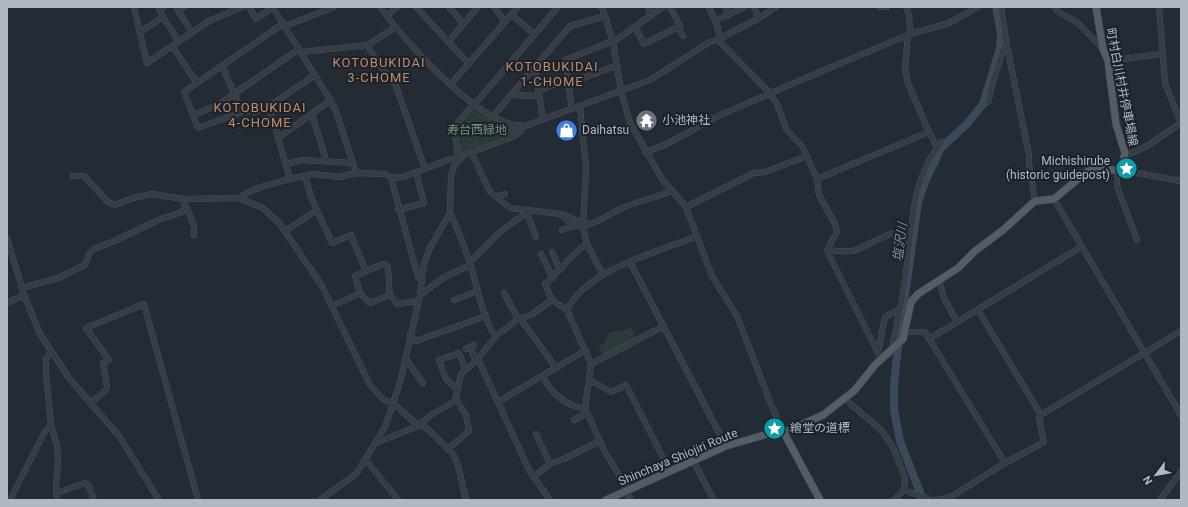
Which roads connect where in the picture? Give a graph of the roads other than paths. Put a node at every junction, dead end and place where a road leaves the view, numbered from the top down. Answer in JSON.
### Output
{"nodes":[{"id":1,"x":134,"y":7,"type":"edge"},
{"id":2,"x":164,"y":7,"type":"edge"},
{"id":3,"x":184,"y":7,"type":"edge"},
{"id":4,"x":242,"y":7,"type":"edge"},
{"id":5,"x":249,"y":7,"type":"edge"},
{"id":6,"x":273,"y":7,"type":"edge"},
{"id":7,"x":334,"y":7,"type":"edge"},
{"id":8,"x":380,"y":7,"type":"edge"},
{"id":9,"x":397,"y":7,"type":"edge"},
{"id":10,"x":416,"y":7,"type":"edge"},
{"id":11,"x":449,"y":7,"type":"edge"},
{"id":12,"x":478,"y":7,"type":"edge"},
{"id":13,"x":494,"y":7,"type":"edge"},
{"id":14,"x":518,"y":7,"type":"edge"},
{"id":15,"x":558,"y":7,"type":"edge"},
{"id":16,"x":602,"y":7,"type":"edge"},
{"id":17,"x":648,"y":7,"type":"edge"},
{"id":18,"x":663,"y":7,"type":"edge"},
{"id":19,"x":670,"y":7,"type":"edge"},
{"id":20,"x":709,"y":7,"type":"edge"},
{"id":21,"x":725,"y":7,"type":"edge"},
{"id":22,"x":754,"y":7,"type":"edge"},
{"id":23,"x":776,"y":7,"type":"edge"},
{"id":24,"x":880,"y":7,"type":"edge"},
{"id":25,"x":887,"y":7,"type":"edge"},
{"id":26,"x":906,"y":7,"type":"edge"},
{"id":27,"x":978,"y":7,"type":"edge"},
{"id":28,"x":1001,"y":7,"type":"edge"},
{"id":29,"x":1054,"y":7,"type":"edge"},
{"id":30,"x":1096,"y":7,"type":"edge"},
{"id":31,"x":1159,"y":7,"type":"edge"},
{"id":32,"x":741,"y":8,"type":"edge"},
{"id":33,"x":177,"y":9,"type":"edge"},
{"id":34,"x":324,"y":10,"type":"edge"},
{"id":35,"x":512,"y":15,"type":"junction"},
{"id":36,"x":651,"y":15,"type":"junction"},
{"id":37,"x":729,"y":15,"type":"junction"},
{"id":38,"x":387,"y":16,"type":"junction"},
{"id":39,"x":605,"y":16,"type":"junction"},
{"id":40,"x":163,"y":17,"type":"junction"},
{"id":41,"x":759,"y":18,"type":"junction"},
{"id":42,"x":715,"y":21,"type":"junction"},
{"id":43,"x":505,"y":22,"type":"junction"},
{"id":44,"x":464,"y":24,"type":"junction"},
{"id":45,"x":284,"y":25,"type":"junction"},
{"id":46,"x":396,"y":27,"type":"junction"},
{"id":47,"x":635,"y":27,"type":"junction"},
{"id":48,"x":678,"y":27,"type":"junction"},
{"id":49,"x":140,"y":32,"type":"junction"},
{"id":50,"x":192,"y":33,"type":"junction"},
{"id":51,"x":534,"y":34,"type":"junction"},
{"id":52,"x":683,"y":36,"type":"dead end"},
{"id":53,"x":719,"y":40,"type":"junction"},
{"id":54,"x":613,"y":41,"type":"junction"},
{"id":55,"x":1006,"y":41,"type":"junction"},
{"id":56,"x":179,"y":42,"type":"junction"},
{"id":57,"x":448,"y":42,"type":"junction"},
{"id":58,"x":367,"y":45,"type":"junction"},
{"id":59,"x":172,"y":46,"type":"junction"},
{"id":60,"x":1103,"y":49,"type":"junction"},
{"id":61,"x":300,"y":51,"type":"junction"},
{"id":62,"x":1162,"y":54,"type":"junction"},
{"id":63,"x":1108,"y":61,"type":"junction"},
{"id":64,"x":469,"y":64,"type":"junction"},
{"id":65,"x":617,"y":65,"type":"junction"},
{"id":66,"x":222,"y":66,"type":"junction"},
{"id":67,"x":534,"y":67,"type":"junction"},
{"id":68,"x":315,"y":75,"type":"junction"},
{"id":69,"x":568,"y":82,"type":"junction"},
{"id":70,"x":197,"y":83,"type":"junction"},
{"id":71,"x":451,"y":84,"type":"junction"},
{"id":72,"x":621,"y":91,"type":"junction"},
{"id":73,"x":770,"y":93,"type":"junction"},
{"id":74,"x":236,"y":94,"type":"junction"},
{"id":75,"x":539,"y":94,"type":"junction"},
{"id":76,"x":511,"y":95,"type":"junction"},
{"id":77,"x":330,"y":100,"type":"junction"},
{"id":78,"x":988,"y":102,"type":"dead end"},
{"id":79,"x":474,"y":105,"type":"junction"},
{"id":80,"x":269,"y":106,"type":"junction"},
{"id":81,"x":580,"y":107,"type":"junction"},
{"id":82,"x":572,"y":109,"type":"junction"},
{"id":83,"x":247,"y":110,"type":"junction"},
{"id":84,"x":193,"y":114,"type":"junction"},
{"id":85,"x":312,"y":114,"type":"junction"},
{"id":86,"x":493,"y":116,"type":"junction"},
{"id":87,"x":543,"y":120,"type":"junction"},
{"id":88,"x":514,"y":125,"type":"junction"},
{"id":89,"x":525,"y":126,"type":"junction"},
{"id":90,"x":929,"y":132,"type":"junction"},
{"id":91,"x":278,"y":138,"type":"junction"},
{"id":92,"x":508,"y":138,"type":"junction"},
{"id":93,"x":942,"y":142,"type":"dead end"},
{"id":94,"x":937,"y":147,"type":"junction"},
{"id":95,"x":471,"y":152,"type":"junction"},
{"id":96,"x":645,"y":152,"type":"junction"},
{"id":97,"x":807,"y":156,"type":"junction"},
{"id":98,"x":1124,"y":156,"type":"junction"},
{"id":99,"x":326,"y":160,"type":"junction"},
{"id":100,"x":458,"y":160,"type":"junction"},
{"id":101,"x":353,"y":163,"type":"junction"},
{"id":102,"x":286,"y":164,"type":"junction"},
{"id":103,"x":425,"y":169,"type":"junction"},
{"id":104,"x":1119,"y":170,"type":"junction"},
{"id":105,"x":416,"y":172,"type":"junction"},
{"id":106,"x":356,"y":173,"type":"junction"},
{"id":107,"x":74,"y":176,"type":"dead end"},
{"id":108,"x":305,"y":176,"type":"junction"},
{"id":109,"x":391,"y":178,"type":"junction"},
{"id":110,"x":818,"y":179,"type":"junction"},
{"id":111,"x":290,"y":180,"type":"junction"},
{"id":112,"x":1181,"y":181,"type":"edge"},
{"id":113,"x":672,"y":191,"type":"junction"},
{"id":114,"x":506,"y":194,"type":"dead end"},
{"id":115,"x":496,"y":197,"type":"junction"},
{"id":116,"x":239,"y":198,"type":"junction"},
{"id":117,"x":184,"y":199,"type":"junction"},
{"id":118,"x":1054,"y":199,"type":"junction"},
{"id":119,"x":1035,"y":201,"type":"junction"},
{"id":120,"x":686,"y":207,"type":"junction"},
{"id":121,"x":185,"y":208,"type":"junction"},
{"id":122,"x":317,"y":210,"type":"junction"},
{"id":123,"x":398,"y":210,"type":"junction"},
{"id":124,"x":528,"y":212,"type":"junction"},
{"id":125,"x":450,"y":213,"type":"junction"},
{"id":126,"x":561,"y":214,"type":"junction"},
{"id":127,"x":583,"y":225,"type":"junction"},
{"id":128,"x":573,"y":226,"type":"junction"},
{"id":129,"x":562,"y":230,"type":"dead end"},
{"id":130,"x":285,"y":231,"type":"junction"},
{"id":131,"x":911,"y":232,"type":"junction"},
{"id":132,"x":194,"y":235,"type":"dead end"},
{"id":133,"x":697,"y":236,"type":"junction"},
{"id":134,"x":536,"y":237,"type":"dead end"},
{"id":135,"x":7,"y":238,"type":"edge"},
{"id":136,"x":1137,"y":240,"type":"dead end"},
{"id":137,"x":587,"y":244,"type":"junction"},
{"id":138,"x":1081,"y":247,"type":"junction"},
{"id":139,"x":827,"y":250,"type":"junction"},
{"id":140,"x":552,"y":252,"type":"dead end"},
{"id":141,"x":9,"y":254,"type":"edge"},
{"id":142,"x":541,"y":254,"type":"dead end"},
{"id":143,"x":630,"y":262,"type":"junction"},
{"id":144,"x":470,"y":264,"type":"junction"},
{"id":145,"x":560,"y":270,"type":"junction"},
{"id":146,"x":366,"y":271,"type":"junction"},
{"id":147,"x":602,"y":275,"type":"junction"},
{"id":148,"x":553,"y":278,"type":"junction"},
{"id":149,"x":940,"y":280,"type":"junction"},
{"id":150,"x":421,"y":281,"type":"junction"},
{"id":151,"x":22,"y":288,"type":"junction"},
{"id":152,"x":478,"y":291,"type":"junction"},
{"id":153,"x":360,"y":293,"type":"junction"},
{"id":154,"x":24,"y":295,"type":"junction"},
{"id":155,"x":390,"y":295,"type":"junction"},
{"id":156,"x":420,"y":295,"type":"junction"},
{"id":157,"x":504,"y":297,"type":"dead end"},
{"id":158,"x":454,"y":300,"type":"dead end"},
{"id":159,"x":552,"y":300,"type":"junction"},
{"id":160,"x":418,"y":301,"type":"junction"},
{"id":161,"x":7,"y":303,"type":"edge"},
{"id":162,"x":332,"y":306,"type":"junction"},
{"id":163,"x":900,"y":309,"type":"junction"},
{"id":164,"x":567,"y":310,"type":"junction"},
{"id":165,"x":978,"y":310,"type":"junction"},
{"id":166,"x":486,"y":316,"type":"junction"},
{"id":167,"x":519,"y":318,"type":"junction"},
{"id":168,"x":957,"y":322,"type":"junction"},
{"id":169,"x":664,"y":326,"type":"junction"},
{"id":170,"x":1181,"y":331,"type":"edge"},
{"id":171,"x":906,"y":332,"type":"junction"},
{"id":172,"x":410,"y":334,"type":"junction"},
{"id":173,"x":496,"y":336,"type":"junction"},
{"id":174,"x":929,"y":339,"type":"junction"},
{"id":175,"x":470,"y":347,"type":"dead end"},
{"id":176,"x":893,"y":348,"type":"junction"},
{"id":177,"x":586,"y":350,"type":"junction"},
{"id":178,"x":878,"y":352,"type":"junction"},
{"id":179,"x":1144,"y":352,"type":"junction"},
{"id":180,"x":51,"y":353,"type":"junction"},
{"id":181,"x":405,"y":358,"type":"junction"},
{"id":182,"x":477,"y":360,"type":"junction"},
{"id":183,"x":881,"y":360,"type":"junction"},
{"id":184,"x":591,"y":364,"type":"junction"},
{"id":185,"x":556,"y":368,"type":"junction"},
{"id":186,"x":465,"y":369,"type":"junction"},
{"id":187,"x":542,"y":376,"type":"junction"},
{"id":188,"x":590,"y":380,"type":"junction"},
{"id":189,"x":421,"y":381,"type":"dead end"},
{"id":190,"x":457,"y":390,"type":"junction"},
{"id":191,"x":456,"y":398,"type":"junction"},
{"id":192,"x":845,"y":399,"type":"junction"},
{"id":193,"x":90,"y":402,"type":"junction"},
{"id":194,"x":498,"y":402,"type":"junction"},
{"id":195,"x":393,"y":403,"type":"junction"},
{"id":196,"x":586,"y":411,"type":"junction"},
{"id":197,"x":1041,"y":415,"type":"junction"},
{"id":198,"x":1181,"y":415,"type":"edge"},
{"id":199,"x":574,"y":420,"type":"dead end"},
{"id":200,"x":421,"y":424,"type":"junction"},
{"id":201,"x":51,"y":425,"type":"junction"},
{"id":202,"x":783,"y":431,"type":"junction"},
{"id":203,"x":536,"y":434,"type":"dead end"},
{"id":204,"x":600,"y":441,"type":"junction"},
{"id":205,"x":376,"y":442,"type":"junction"},
{"id":206,"x":726,"y":446,"type":"junction"},
{"id":207,"x":449,"y":448,"type":"junction"},
{"id":208,"x":366,"y":460,"type":"junction"},
{"id":209,"x":693,"y":461,"type":"junction"},
{"id":210,"x":1005,"y":463,"type":"junction"},
{"id":211,"x":550,"y":464,"type":"junction"},
{"id":212,"x":1181,"y":470,"type":"edge"},
{"id":213,"x":670,"y":471,"type":"junction"},
{"id":214,"x":533,"y":477,"type":"junction"},
{"id":215,"x":627,"y":490,"type":"junction"},
{"id":216,"x":906,"y":491,"type":"junction"},
{"id":217,"x":57,"y":493,"type":"junction"},
{"id":218,"x":929,"y":499,"type":"edge"},
{"id":219,"x":10,"y":500,"type":"edge"},
{"id":220,"x":57,"y":500,"type":"edge"},
{"id":221,"x":94,"y":500,"type":"edge"},
{"id":222,"x":159,"y":500,"type":"edge"},
{"id":223,"x":198,"y":500,"type":"edge"},
{"id":224,"x":320,"y":500,"type":"edge"},
{"id":225,"x":398,"y":500,"type":"edge"},
{"id":226,"x":466,"y":500,"type":"edge"},
{"id":227,"x":550,"y":500,"type":"edge"},
{"id":228,"x":606,"y":500,"type":"edge"},
{"id":229,"x":631,"y":500,"type":"edge"},
{"id":230,"x":714,"y":500,"type":"edge"},
{"id":231,"x":820,"y":500,"type":"edge"},
{"id":232,"x":894,"y":500,"type":"edge"},
{"id":233,"x":1160,"y":500,"type":"edge"}],
"edges":[{"from":1,"to":49,"type":"street"},
{"from":2,"to":40,"type":"street"},
{"from":3,"to":33,"type":"street"},
{"from":4,"to":50,"type":"street"},
{"from":5,"to":6,"type":"street"},
{"from":6,"to":45,"type":"street"},
{"from":7,"to":34,"type":"street"},
{"from":8,"to":38,"type":"street"},
{"from":9,"to":38,"type":"street"},
{"from":10,"to":57,"type":"street"},
{"from":11,"to":44,"type":"street"},
{"from":12,"to":44,"type":"street"},
{"from":13,"to":43,"type":"street"},
{"from":14,"to":35,"type":"street"},
{"from":15,"to":51,"type":"street"},
{"from":16,"to":39,"type":"street"},
{"from":17,"to":36,"type":"street"},
{"from":18,"to":36,"type":"street"},
{"from":19,"to":48,"type":"street"},
{"from":20,"to":42,"type":"street"},
{"from":21,"to":37,"type":"street"},
{"from":22,"to":41,"type":"street"},
{"from":23,"to":41,"type":"street"},
{"from":24,"to":25,"type":"street"},
{"from":26,"to":27,"type":"street"},
{"from":28,"to":55,"type":"street"},
{"from":29,"to":60,"type":"street"},
{"from":30,"to":60,"type":"main road","name":"町村白川村井停車場線"},
{"from":31,"to":62,"type":"street"},
{"from":32,"to":37,"type":"street"},
{"from":33,"to":50,"type":"street"},
{"from":34,"to":45,"type":"street"},
{"from":35,"to":43,"type":"street"},
{"from":35,"to":51,"type":"street"},
{"from":36,"to":47,"type":"street"},
{"from":37,"to":42,"type":"street"},
{"from":38,"to":46,"type":"street"},
{"from":39,"to":54,"type":"street"},
{"from":39,"to":67,"type":"street"},
{"from":40,"to":49,"type":"street"},
{"from":40,"to":56,"type":"street"},
{"from":41,"to":53,"type":"street"},
{"from":42,"to":53,"type":"street"},
{"from":43,"to":64,"type":"street"},
{"from":44,"to":57,"type":"street"},
{"from":45,"to":61,"type":"street"},
{"from":45,"to":66,"type":"street"},
{"from":46,"to":58,"type":"street"},
{"from":46,"to":71,"type":"street"},
{"from":47,"to":48,"type":"street"},
{"from":47,"to":54,"type":"street"},
{"from":48,"to":52,"type":"street"},
{"from":49,"to":59,"type":"street"},
{"from":50,"to":56,"type":"street"},
{"from":51,"to":79,"type":"street"},
{"from":53,"to":72,"type":"street"},
{"from":53,"to":73,"type":"street"},
{"from":54,"to":65,"type":"street"},
{"from":54,"to":69,"type":"street"},
{"from":55,"to":78,"type":"street"},
{"from":55,"to":119,"type":"street"},
{"from":56,"to":59,"type":"street"},
{"from":57,"to":64,"type":"street"},
{"from":58,"to":61,"type":"street"},
{"from":58,"to":103,"type":"street"},
{"from":59,"to":70,"type":"street"},
{"from":60,"to":63,"type":"main road","name":"町村白川村井停車場線"},
{"from":61,"to":68,"type":"street"},
{"from":61,"to":74,"type":"street"},
{"from":62,"to":63,"type":"street"},
{"from":62,"to":98,"type":"street"},
{"from":63,"to":98,"type":"main road","name":"町村白川村井停車場線"},
{"from":64,"to":71,"type":"street"},
{"from":65,"to":69,"type":"street"},
{"from":65,"to":72,"type":"street"},
{"from":66,"to":70,"type":"street"},
{"from":66,"to":74,"type":"street"},
{"from":67,"to":75,"type":"street"},
{"from":67,"to":76,"type":"street"},
{"from":68,"to":77,"type":"street"},
{"from":68,"to":80,"type":"street"},
{"from":69,"to":75,"type":"street"},
{"from":69,"to":82,"type":"street"},
{"from":70,"to":84,"type":"street"},
{"from":71,"to":79,"type":"street"},
{"from":72,"to":81,"type":"street"},
{"from":72,"to":96,"type":"street"},
{"from":73,"to":90,"type":"street"},
{"from":73,"to":96,"type":"street"},
{"from":73,"to":97,"type":"street"},
{"from":74,"to":83,"type":"street"},
{"from":74,"to":84,"type":"street"},
{"from":75,"to":76,"type":"street"},
{"from":75,"to":87,"type":"street"},
{"from":76,"to":86,"type":"street"},
{"from":77,"to":85,"type":"street"},
{"from":77,"to":101,"type":"street"},
{"from":79,"to":86,"type":"street"},
{"from":79,"to":100,"type":"street"},
{"from":80,"to":83,"type":"street"},
{"from":80,"to":91,"type":"street"},
{"from":81,"to":82,"type":"street"},
{"from":81,"to":127,"type":"street"},
{"from":82,"to":87,"type":"street"},
{"from":83,"to":84,"type":"street"},
{"from":85,"to":91,"type":"street"},
{"from":85,"to":99,"type":"street"},
{"from":86,"to":88,"type":"street"},
{"from":87,"to":89,"type":"street"},
{"from":88,"to":89,"type":"street"},
{"from":88,"to":92,"type":"street"},
{"from":89,"to":92,"type":"street"},
{"from":90,"to":94,"type":"street"},
{"from":90,"to":110,"type":"street"},
{"from":91,"to":102,"type":"street"},
{"from":92,"to":95,"type":"street"},
{"from":93,"to":94,"type":"street"},
{"from":94,"to":131,"type":"street"},
{"from":95,"to":100,"type":"street"},
{"from":95,"to":115,"type":"street"},
{"from":96,"to":113,"type":"street"},
{"from":97,"to":110,"type":"street"},
{"from":97,"to":120,"type":"street"},
{"from":98,"to":104,"type":"main road","name":"町村白川村井停車場線"},
{"from":99,"to":101,"type":"street"},
{"from":99,"to":102,"type":"street"},
{"from":100,"to":103,"type":"street"},
{"from":100,"to":125,"type":"street"},
{"from":101,"to":106,"type":"street"},
{"from":102,"to":111,"type":"street"},
{"from":103,"to":105,"type":"street"},
{"from":104,"to":112,"type":"street"},
{"from":104,"to":118,"type":"main road"},
{"from":104,"to":136,"type":"street"},
{"from":105,"to":109,"type":"street"},
{"from":105,"to":123,"type":"street"},
{"from":106,"to":108,"type":"street"},
{"from":106,"to":109,"type":"street"},
{"from":107,"to":117,"type":"street"},
{"from":108,"to":111,"type":"street"},
{"from":108,"to":122,"type":"street"},
{"from":109,"to":123,"type":"street"},
{"from":110,"to":139,"type":"street"},
{"from":111,"to":116,"type":"street"},
{"from":113,"to":120,"type":"street"},
{"from":113,"to":127,"type":"street"},
{"from":114,"to":115,"type":"street"},
{"from":115,"to":124,"type":"street"},
{"from":116,"to":117,"type":"street"},
{"from":116,"to":130,"type":"street"},
{"from":117,"to":121,"type":"street"},
{"from":118,"to":119,"type":"main road"},
{"from":118,"to":138,"type":"street"},
{"from":119,"to":149,"type":"main road"},
{"from":120,"to":133,"type":"street"},
{"from":121,"to":132,"type":"street"},
{"from":121,"to":151,"type":"street"},
{"from":122,"to":130,"type":"street"},
{"from":122,"to":146,"type":"street"},
{"from":123,"to":150,"type":"street"},
{"from":124,"to":126,"type":"street"},
{"from":124,"to":134,"type":"street"},
{"from":124,"to":144,"type":"street"},
{"from":125,"to":144,"type":"street"},
{"from":125,"to":150,"type":"street"},
{"from":126,"to":127,"type":"street"},
{"from":126,"to":128,"type":"street"},
{"from":127,"to":128,"type":"street"},
{"from":127,"to":137,"type":"street"},
{"from":128,"to":129,"type":"street"},
{"from":130,"to":162,"type":"street"},
{"from":131,"to":139,"type":"street"},
{"from":131,"to":163,"type":"street"},
{"from":133,"to":143,"type":"street"},
{"from":133,"to":202,"type":"street"},
{"from":135,"to":141,"type":"street"},
{"from":137,"to":145,"type":"street"},
{"from":137,"to":147,"type":"street"},
{"from":138,"to":165,"type":"street"},
{"from":138,"to":179,"type":"street"},
{"from":139,"to":178,"type":"street"},
{"from":140,"to":145,"type":"street"},
{"from":141,"to":151,"type":"street"},
{"from":142,"to":148,"type":"street"},
{"from":143,"to":147,"type":"street"},
{"from":143,"to":169,"type":"street"},
{"from":144,"to":152,"type":"street"},
{"from":144,"to":156,"type":"street"},
{"from":145,"to":148,"type":"street"},
{"from":146,"to":153,"type":"street"},
{"from":146,"to":155,"type":"street"},
{"from":147,"to":164,"type":"street"},
{"from":148,"to":159,"type":"street"},
{"from":149,"to":168,"type":"street"},
{"from":149,"to":171,"type":"main road"},
{"from":150,"to":156,"type":"street"},
{"from":151,"to":154,"type":"street"},
{"from":152,"to":158,"type":"street"},
{"from":152,"to":166,"type":"street"},
{"from":153,"to":155,"type":"street"},
{"from":153,"to":162,"type":"street"},
{"from":154,"to":161,"type":"street"},
{"from":154,"to":180,"type":"street"},
{"from":155,"to":160,"type":"street"},
{"from":156,"to":160,"type":"street"},
{"from":157,"to":167,"type":"street"},
{"from":159,"to":164,"type":"street"},
{"from":159,"to":167,"type":"street"},
{"from":160,"to":172,"type":"street"},
{"from":162,"to":195,"type":"street"},
{"from":163,"to":176,"type":"street"},
{"from":163,"to":178,"type":"street"},
{"from":164,"to":177,"type":"street"},
{"from":165,"to":168,"type":"street"},
{"from":165,"to":197,"type":"street"},
{"from":166,"to":172,"type":"street"},
{"from":166,"to":173,"type":"street"},
{"from":167,"to":173,"type":"street"},
{"from":167,"to":185,"type":"street"},
{"from":168,"to":174,"type":"street"},
{"from":169,"to":184,"type":"street"},
{"from":169,"to":206,"type":"street"},
{"from":170,"to":179,"type":"street"},
{"from":171,"to":174,"type":"street"},
{"from":171,"to":176,"type":"main road"},
{"from":172,"to":181,"type":"street"},
{"from":173,"to":182,"type":"street"},
{"from":174,"to":210,"type":"street"},
{"from":175,"to":182,"type":"street"},
{"from":176,"to":183,"type":"main road"},
{"from":177,"to":184,"type":"street"},
{"from":177,"to":185,"type":"street"},
{"from":178,"to":183,"type":"street"},
{"from":179,"to":197,"type":"street"},
{"from":179,"to":198,"type":"street"},
{"from":180,"to":193,"type":"street"},
{"from":180,"to":201,"type":"street"},
{"from":181,"to":189,"type":"street"},
{"from":181,"to":195,"type":"street"},
{"from":182,"to":186,"type":"street"},
{"from":182,"to":194,"type":"street"},
{"from":183,"to":192,"type":"main road"},
{"from":184,"to":188,"type":"street"},
{"from":185,"to":187,"type":"street"},
{"from":186,"to":190,"type":"street"},
{"from":186,"to":190,"type":"street"},
{"from":187,"to":194,"type":"street"},
{"from":187,"to":196,"type":"street"},
{"from":188,"to":196,"type":"street"},
{"from":188,"to":213,"type":"street"},
{"from":190,"to":191,"type":"street"},
{"from":191,"to":200,"type":"street"},
{"from":191,"to":207,"type":"street"},
{"from":192,"to":202,"type":"main road"},
{"from":192,"to":216,"type":"street"},
{"from":193,"to":222,"type":"street"},
{"from":193,"to":223,"type":"street"},
{"from":194,"to":214,"type":"street"},
{"from":195,"to":200,"type":"street"},
{"from":195,"to":205,"type":"street"},
{"from":196,"to":199,"type":"street"},
{"from":196,"to":204,"type":"street"},
{"from":197,"to":210,"type":"street"},
{"from":200,"to":205,"type":"street"},
{"from":200,"to":207,"type":"street"},
{"from":201,"to":217,"type":"street"},
{"from":201,"to":219,"type":"street"},
{"from":202,"to":206,"type":"main road","name":"Shinchaya Shiojiri Route"},
{"from":202,"to":231,"type":"main road"},
{"from":203,"to":211,"type":"street"},
{"from":204,"to":211,"type":"street"},
{"from":204,"to":215,"type":"street"},
{"from":205,"to":208,"type":"street"},
{"from":206,"to":209,"type":"main road","name":"Shinchaya Shiojiri Route"},
{"from":207,"to":226,"type":"street"},
{"from":208,"to":224,"type":"street"},
{"from":208,"to":225,"type":"street"},
{"from":209,"to":213,"type":"main road","name":"Shinchaya Shiojiri Route"},
{"from":209,"to":230,"type":"street"},
{"from":210,"to":218,"type":"street"},
{"from":211,"to":214,"type":"street"},
{"from":212,"to":233,"type":"street"},
{"from":213,"to":215,"type":"main road","name":"Shinchaya Shiojiri Route"},
{"from":214,"to":227,"type":"street"},
{"from":215,"to":228,"type":"main road","name":"Shinchaya Shiojiri Route"},
{"from":215,"to":229,"type":"street"},
{"from":216,"to":218,"type":"street"},
{"from":216,"to":232,"type":"street"},
{"from":217,"to":220,"type":"street"},
{"from":217,"to":221,"type":"street"}]}
